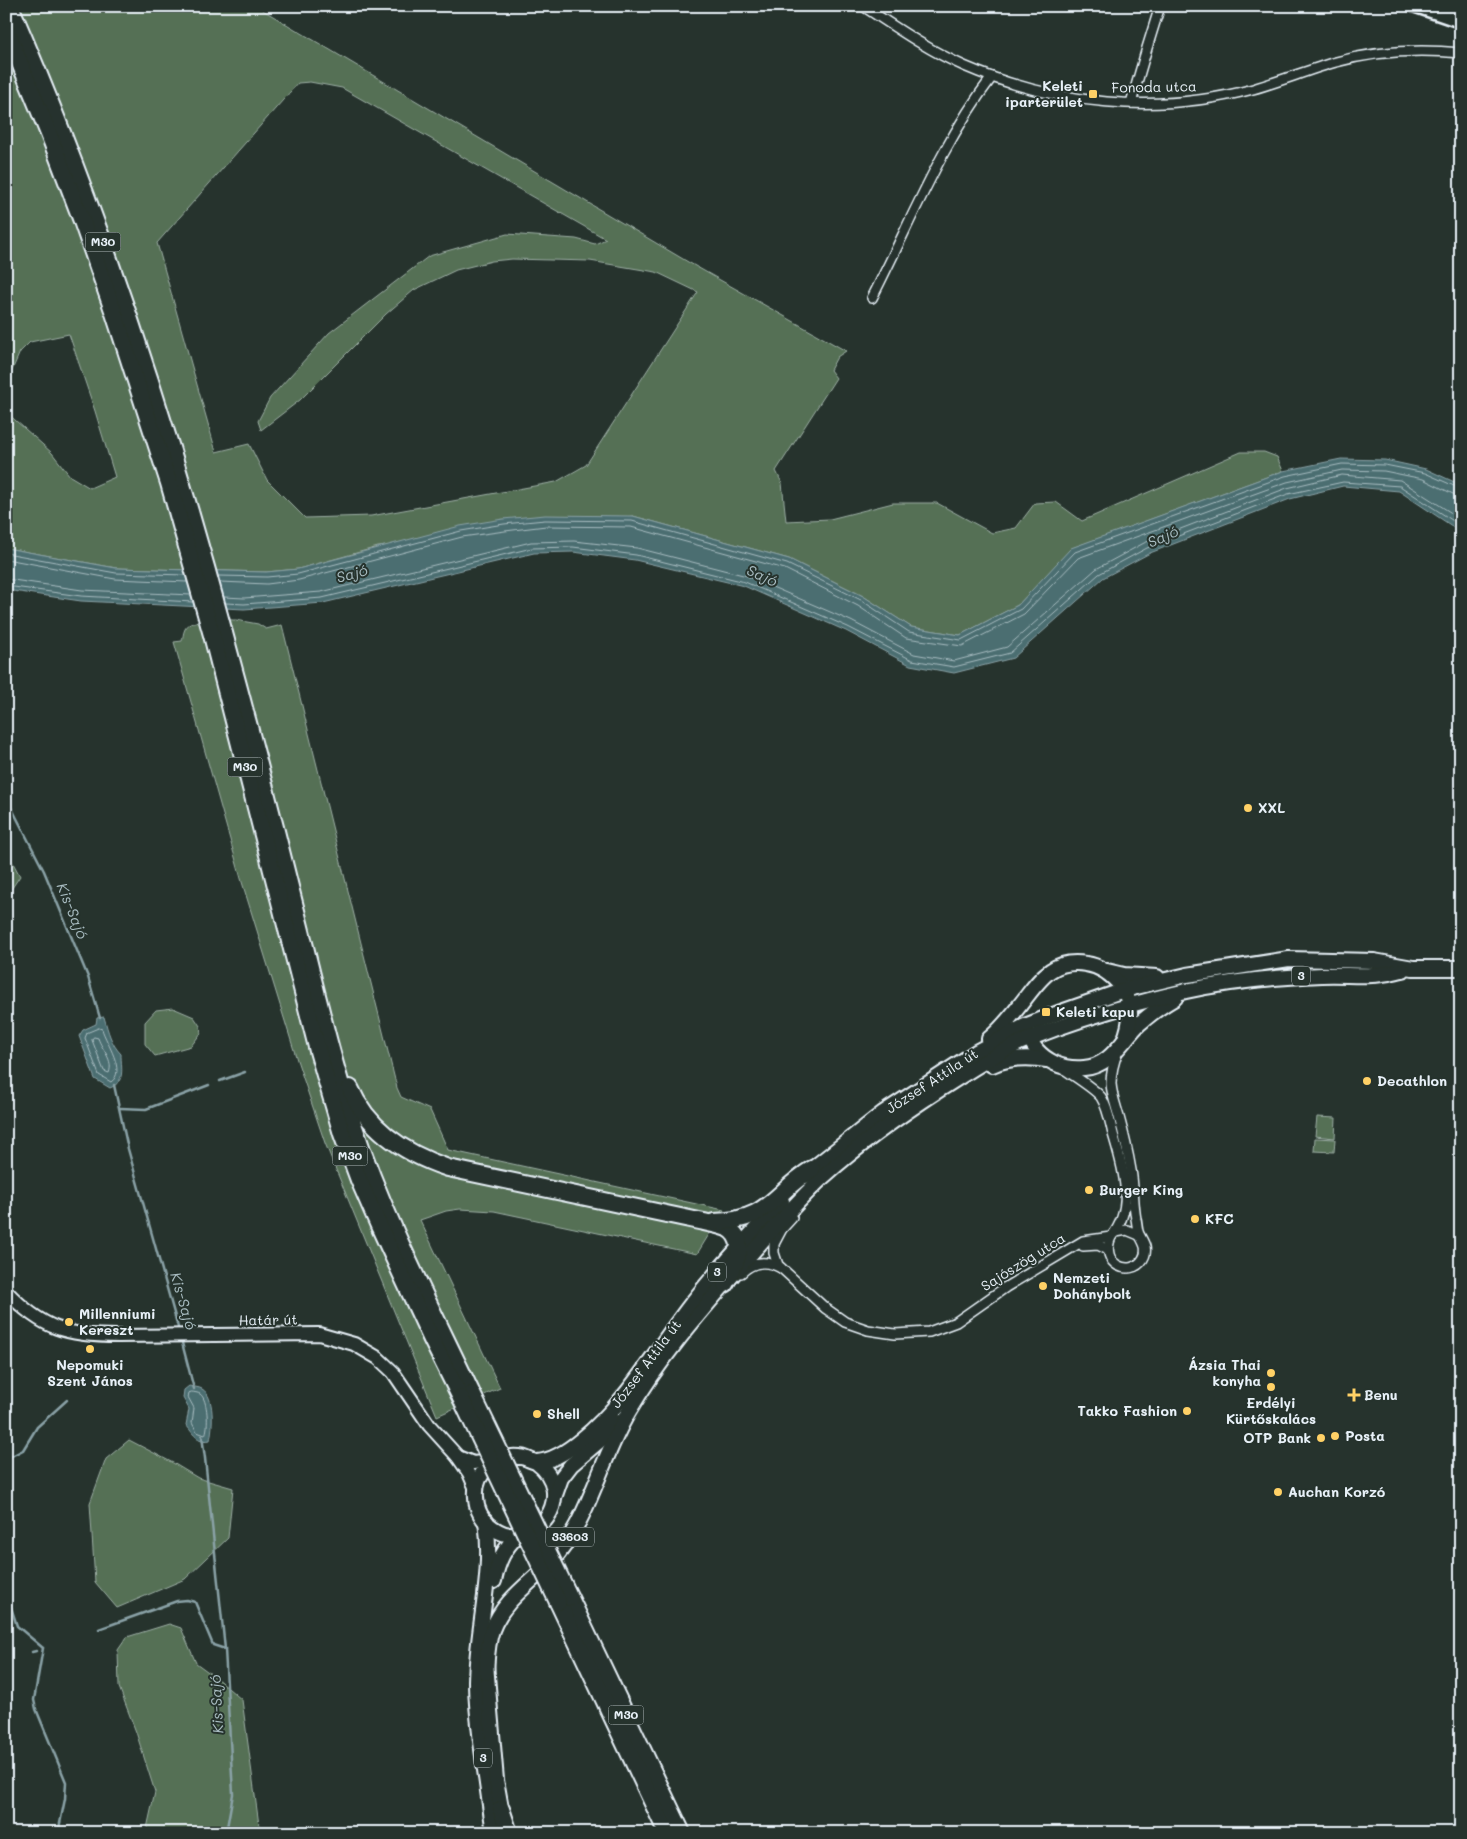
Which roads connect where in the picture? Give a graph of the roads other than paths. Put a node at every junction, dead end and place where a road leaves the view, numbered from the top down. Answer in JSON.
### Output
{"nodes":[{"id":1,"x":10,"y":6,"type":"edge"},
{"id":2,"x":863,"y":6,"type":"edge"},
{"id":3,"x":1160,"y":6,"type":"edge"},
{"id":4,"x":6,"y":29,"type":"edge"},
{"id":5,"x":1461,"y":53,"type":"edge"},
{"id":6,"x":992,"y":77,"type":"junction"},
{"id":7,"x":1131,"y":103,"type":"junction"},
{"id":8,"x":872,"y":298,"type":"dead end"},
{"id":9,"x":175,"y":483,"type":"junction"},
{"id":10,"x":218,"y":634,"type":"junction"},
{"id":11,"x":1413,"y":968,"type":"junction"},
{"id":12,"x":1461,"y":968,"type":"edge"},
{"id":13,"x":1106,"y":971,"type":"junction"},
{"id":14,"x":1187,"y":975,"type":"junction"},
{"id":15,"x":1124,"y":990,"type":"junction"},
{"id":16,"x":1188,"y":990,"type":"junction"},
{"id":17,"x":1029,"y":994,"type":"junction"},
{"id":18,"x":1129,"y":1005,"type":"junction"},
{"id":19,"x":326,"y":1031,"type":"junction"},
{"id":20,"x":1027,"y":1032,"type":"junction"},
{"id":21,"x":1122,"y":1044,"type":"junction"},
{"id":22,"x":976,"y":1052,"type":"junction"},
{"id":23,"x":1048,"y":1060,"type":"junction"},
{"id":24,"x":1062,"y":1067,"type":"junction"},
{"id":25,"x":944,"y":1087,"type":"junction"},
{"id":26,"x":818,"y":1173,"type":"junction"},
{"id":27,"x":704,"y":1222,"type":"junction"},
{"id":28,"x":1113,"y":1235,"type":"junction"},
{"id":29,"x":1139,"y":1235,"type":"junction"},
{"id":30,"x":738,"y":1247,"type":"junction"},
{"id":31,"x":1071,"y":1248,"type":"junction"},
{"id":32,"x":1108,"y":1250,"type":"junction"},
{"id":33,"x":781,"y":1268,"type":"junction"},
{"id":34,"x":725,"y":1284,"type":"junction"},
{"id":35,"x":6,"y":1291,"type":"edge"},
{"id":36,"x":695,"y":1320,"type":"junction"},
{"id":37,"x":466,"y":1396,"type":"junction"},
{"id":38,"x":630,"y":1409,"type":"junction"},
{"id":39,"x":458,"y":1457,"type":"junction"},
{"id":40,"x":500,"y":1460,"type":"junction"},
{"id":41,"x":536,"y":1462,"type":"junction"},
{"id":42,"x":476,"y":1489,"type":"junction"},
{"id":43,"x":554,"y":1496,"type":"junction"},
{"id":44,"x":486,"y":1521,"type":"junction"},
{"id":45,"x":519,"y":1534,"type":"junction"},
{"id":46,"x":564,"y":1600,"type":"junction"},
{"id":47,"x":488,"y":1649,"type":"joint"},
{"id":48,"x":486,"y":1673,"type":"junction"},
{"id":49,"x":501,"y":1809,"type":"joint"},
{"id":50,"x":494,"y":1833,"type":"edge"},
{"id":51,"x":507,"y":1833,"type":"edge"},
{"id":52,"x":668,"y":1833,"type":"edge"},
{"id":53,"x":682,"y":1833,"type":"edge"}],
"edges":[{"from":1,"to":9,"type":"highway","number":"M30"},
{"from":2,"to":6,"type":"street","name":"Fonoda utca"},
{"from":3,"to":7,"type":"street"},
{"from":4,"to":9,"type":"highway","number":"M30"},
{"from":5,"to":7,"type":"street","name":"Fonoda utca"},
{"from":6,"to":7,"type":"street","name":"Fonoda utca"},
{"from":6,"to":8,"type":"street"},
{"from":9,"to":10,"type":"highway","number":"M30"},
{"from":10,"to":19,"type":"highway","number":"M30"},
{"from":10,"to":37,"type":"highway","number":"M30"},
{"from":11,"to":12,"type":"main road","name":"József Attila út","number":"3"},
{"from":11,"to":14,"type":"main road","name":"József Attila út","number":"3"},
{"from":11,"to":16,"type":"main road","name":"József Attila út","number":"3"},
{"from":13,"to":14,"type":"main road"},
{"from":13,"to":15,"type":"main road"},
{"from":13,"to":17,"type":"main road"},
{"from":14,"to":15,"type":"main road","name":"József Attila út","number":"3"},
{"from":15,"to":18,"type":"main road"},
{"from":15,"to":20,"type":"main road","name":"József Attila út","number":"3"},
{"from":16,"to":18,"type":"main road","name":"József Attila út","number":"3"},
{"from":16,"to":21,"type":"main road"},
{"from":17,"to":20,"type":"main road"},
{"from":17,"to":22,"type":"main road"},
{"from":18,"to":20,"type":"main road","name":"József Attila út","number":"3"},
{"from":18,"to":21,"type":"main road"},
{"from":19,"to":27,"type":"highway"},
{"from":19,"to":37,"type":"highway","number":"M30"},
{"from":20,"to":22,"type":"main road","name":"József Attila út","number":"3"},
{"from":20,"to":23,"type":"main road"},
{"from":20,"to":25,"type":"main road","name":"József Attila út","number":"3"},
{"from":21,"to":24,"type":"main road"},
{"from":21,"to":29,"type":"street"},
{"from":22,"to":26,"type":"main road","name":"József Attila út","number":"3"},
{"from":23,"to":24,"type":"main road"},
{"from":23,"to":25,"type":"main road"},
{"from":24,"to":28,"type":"street"},
{"from":25,"to":26,"type":"main road","name":"József Attila út","number":"3"},
{"from":26,"to":27,"type":"highway"},
{"from":26,"to":30,"type":"main road","name":"József Attila út","number":"3"},
{"from":26,"to":33,"type":"street"},
{"from":26,"to":34,"type":"main road","name":"József Attila út","number":"3"},
{"from":27,"to":30,"type":"highway"},
{"from":28,"to":29,"type":"street"},
{"from":28,"to":31,"type":"street","name":"Sajószög utca"},
{"from":28,"to":32,"type":"street"},
{"from":29,"to":32,"type":"street"},
{"from":30,"to":34,"type":"highway"},
{"from":30,"to":41,"type":"main road","name":"József Attila út","number":"3"},
{"from":31,"to":32,"type":"street"},
{"from":31,"to":33,"type":"street","name":"Sajószög utca"},
{"from":33,"to":36,"type":"street"},
{"from":34,"to":36,"type":"main road","name":"József Attila út","number":"3"},
{"from":35,"to":39,"type":"main road","name":"Határ út"},
{"from":36,"to":38,"type":"main road","name":"József Attila út","number":"3"},
{"from":37,"to":46,"type":"highway","number":"M30","bridge":true},
{"from":38,"to":43,"type":"main road","number":"3"},
{"from":38,"to":47,"type":"main road","number":"33603"},
{"from":39,"to":40,"type":"main road"},
{"from":39,"to":42,"type":"main road","name":"Határ út"},
{"from":40,"to":41,"type":"main road","number":"3"},
{"from":40,"to":42,"type":"main road"},
{"from":41,"to":43,"type":"main road"},
{"from":42,"to":44,"type":"main road","number":"3"},
{"from":43,"to":45,"type":"main road","number":"3"},
{"from":44,"to":45,"type":"main road"},
{"from":44,"to":50,"type":"main road","number":"3"},
{"from":45,"to":48,"type":"main road","number":"3"},
{"from":46,"to":52,"type":"highway","number":"M30"},
{"from":46,"to":53,"type":"highway","number":"M30"},
{"from":47,"to":48,"type":"main road","number":"3"},
{"from":48,"to":49,"type":"main road","number":"3"},
{"from":49,"to":51,"type":"highway"}]}
